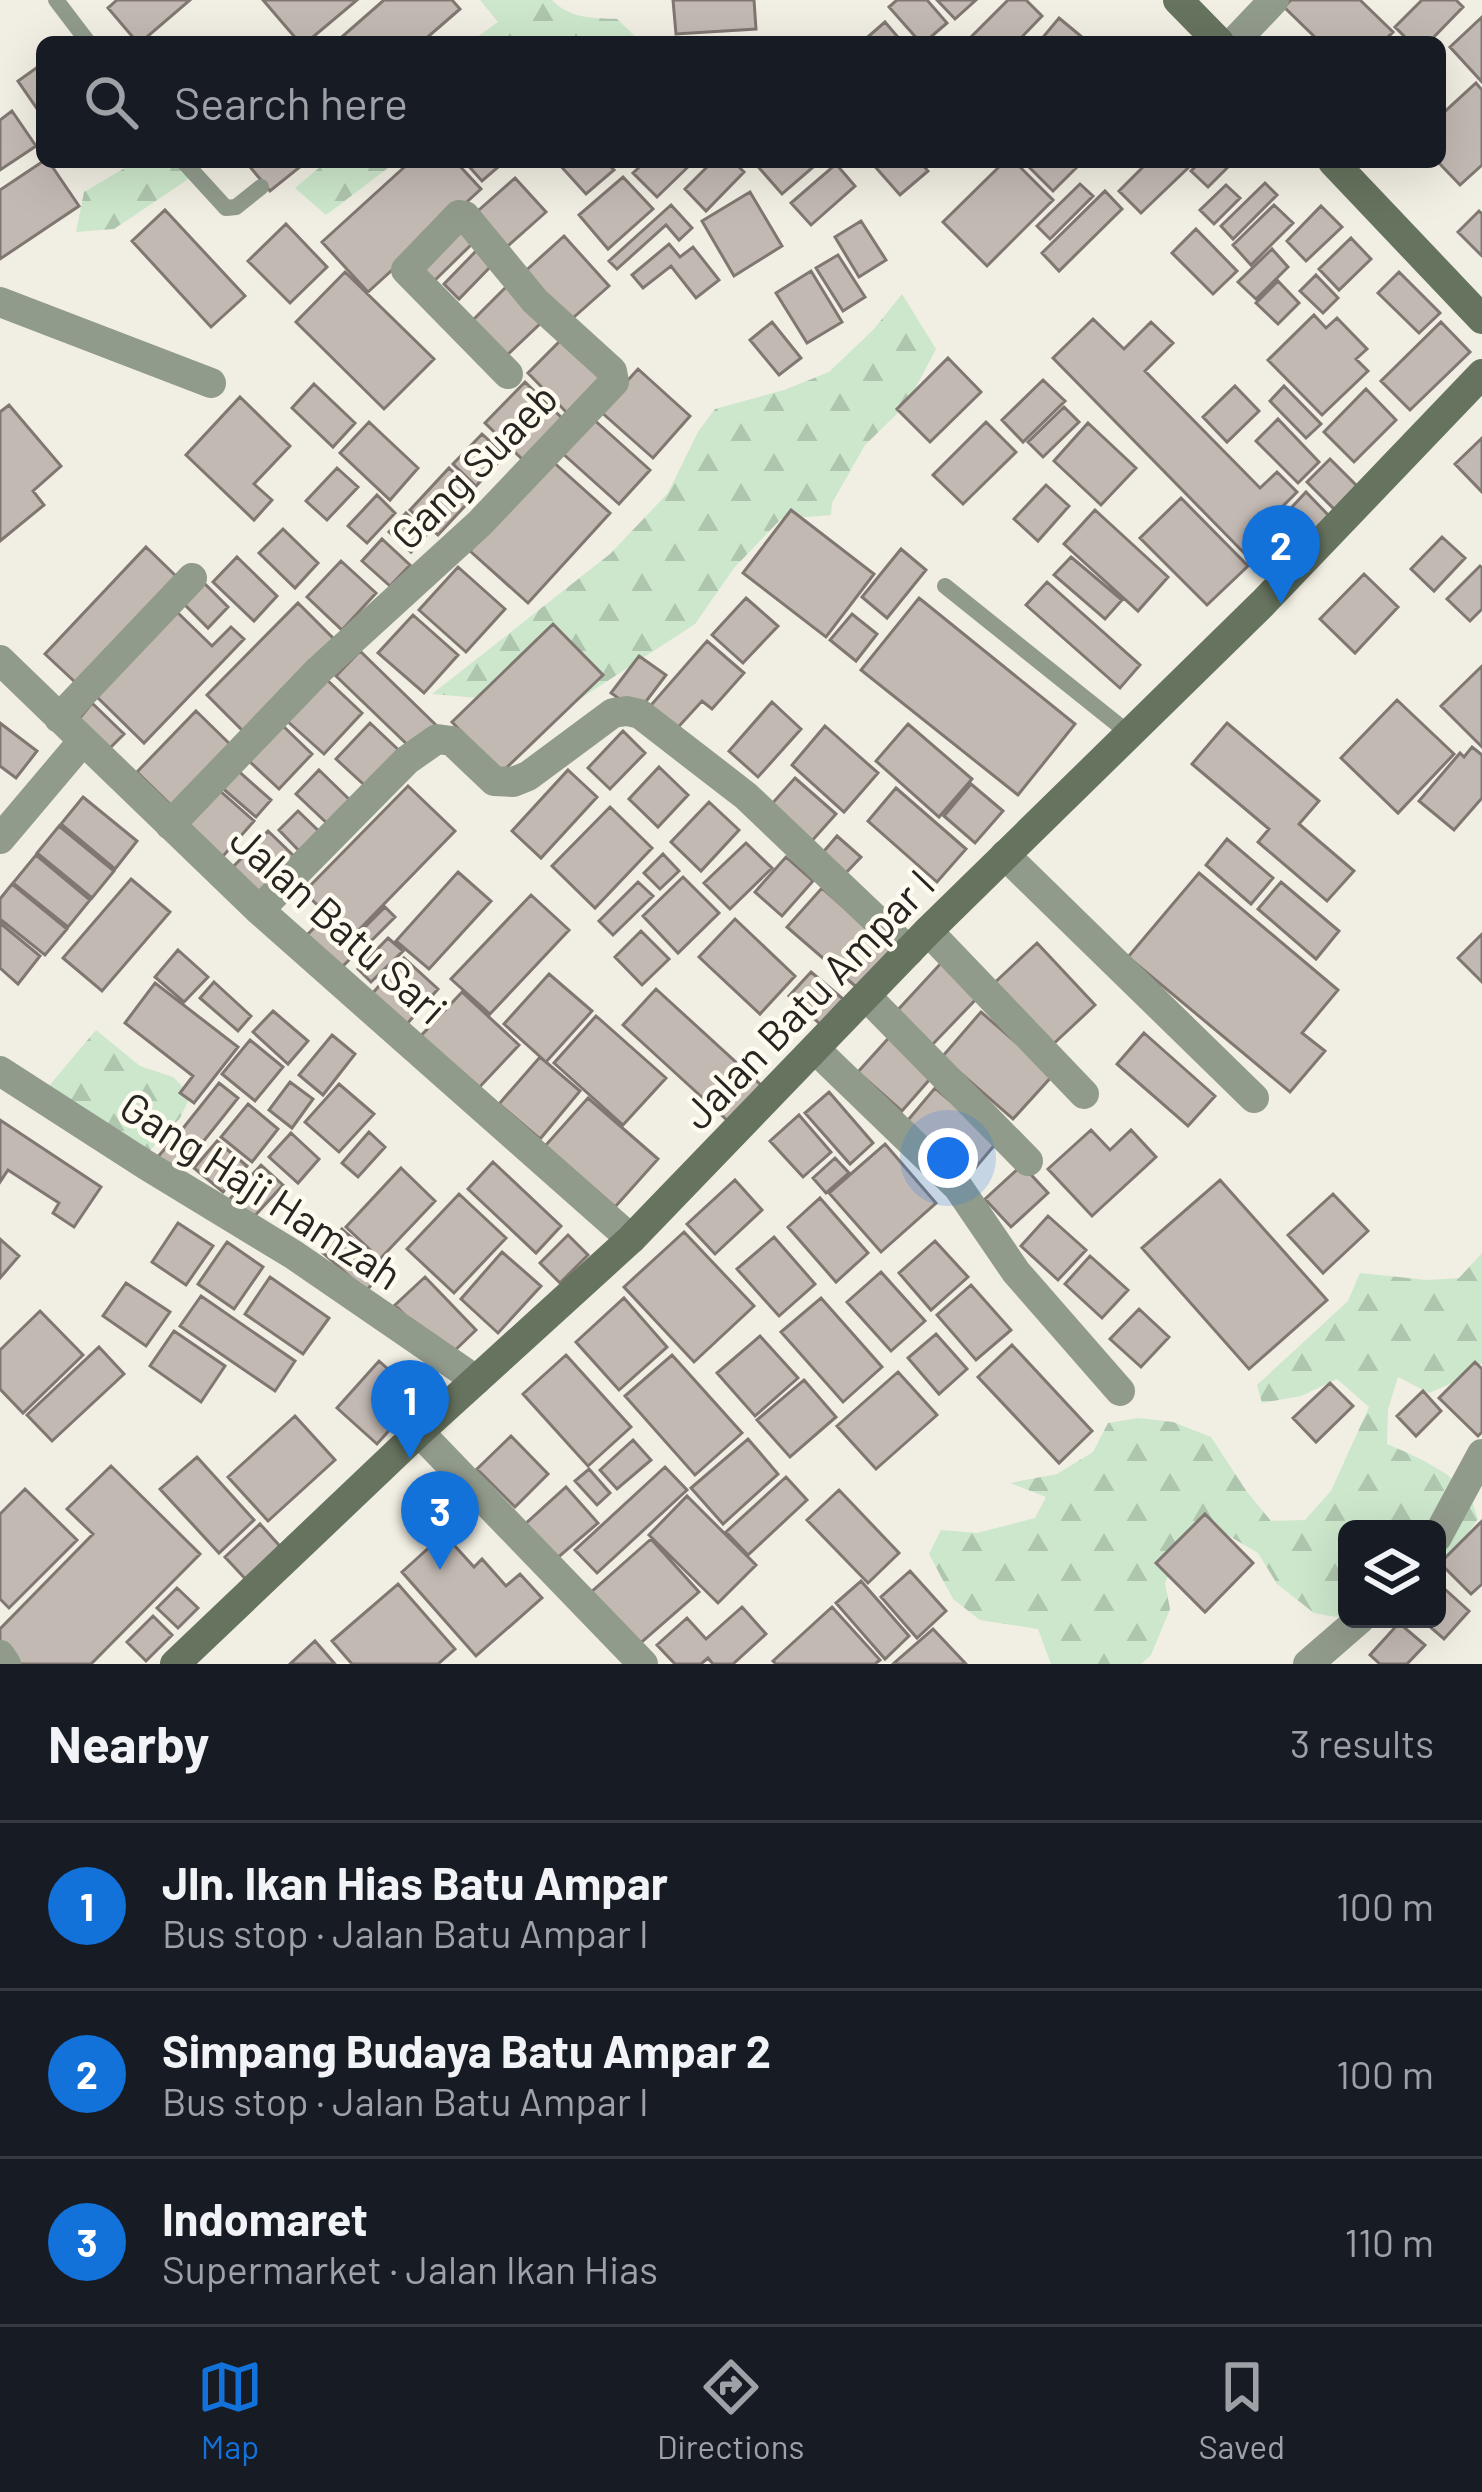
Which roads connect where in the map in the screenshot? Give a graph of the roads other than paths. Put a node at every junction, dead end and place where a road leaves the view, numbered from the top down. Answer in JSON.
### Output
{"nodes":[{"id":1,"x":56,"y":0,"type":"edge"},
{"id":2,"x":1178,"y":0,"type":"edge"},
{"id":3,"x":1274,"y":0,"type":"edge"},
{"id":4,"x":83,"y":36,"type":"edge"},
{"id":5,"x":1213,"y":36,"type":"edge"},
{"id":6,"x":1240,"y":36,"type":"edge"},
{"id":7,"x":189,"y":168,"type":"edge"},
{"id":8,"x":1339,"y":168,"type":"edge"},
{"id":9,"x":261,"y":187,"type":"dead end"},
{"id":10,"x":0,"y":302,"type":"edge"},
{"id":11,"x":1482,"y":320,"type":"edge"},
{"id":12,"x":508,"y":374,"type":"dead end"},
{"id":13,"x":1482,"y":374,"type":"edge"},
{"id":14,"x":212,"y":383,"type":"dead end"},
{"id":15,"x":192,"y":578,"type":"dead end"},
{"id":16,"x":945,"y":586,"type":"dead end"},
{"id":17,"x":0,"y":660,"type":"edge"},
{"id":18,"x":59,"y":718,"type":"junction"},
{"id":19,"x":1131,"y":735,"type":"junction"},
{"id":20,"x":82,"y":742,"type":"junction"},
{"id":21,"x":170,"y":825,"type":"junction"},
{"id":22,"x":0,"y":839,"type":"edge"},
{"id":23,"x":1005,"y":855,"type":"junction"},
{"id":24,"x":259,"y":910,"type":"junction"},
{"id":25,"x":919,"y":941,"type":"junction"},
{"id":26,"x":868,"y":997,"type":"junction"},
{"id":27,"x":816,"y":1050,"type":"junction"},
{"id":28,"x":0,"y":1071,"type":"edge"},
{"id":29,"x":1084,"y":1094,"type":"dead end"},
{"id":30,"x":1254,"y":1098,"type":"dead end"},
{"id":31,"x":1028,"y":1161,"type":"dead end"},
{"id":32,"x":631,"y":1239,"type":"junction"},
{"id":33,"x":476,"y":1380,"type":"junction"},
{"id":34,"x":1120,"y":1391,"type":"dead end"},
{"id":35,"x":419,"y":1432,"type":"junction"},
{"id":36,"x":1482,"y":1454,"type":"edge"},
{"id":37,"x":1446,"y":1520,"type":"edge"},
{"id":38,"x":1350,"y":1628,"type":"edge"},
{"id":39,"x":0,"y":1655,"type":"edge"},
{"id":40,"x":6,"y":1664,"type":"edge"},
{"id":41,"x":176,"y":1664,"type":"edge"},
{"id":42,"x":643,"y":1664,"type":"edge"},
{"id":43,"x":1308,"y":1664,"type":"edge"}],
"edges":[{"from":1,"to":4,"type":"lane"},
{"from":2,"to":5,"type":"street"},
{"from":3,"to":6,"type":"street"},
{"from":7,"to":9,"type":"lane"},
{"from":8,"to":11,"type":"street"},
{"from":10,"to":14,"type":"street"},
{"from":12,"to":21,"type":"street","name":"Gang Suaeb"},
{"from":13,"to":19,"type":"street","name":"Jalan Batu Ampar I"},
{"from":15,"to":18,"type":"street"},
{"from":16,"to":19,"type":"lane"},
{"from":17,"to":18,"type":"street","name":"Jalan Batu Sari"},
{"from":18,"to":20,"type":"street","name":"Jalan Batu Sari"},
{"from":19,"to":23,"type":"street","name":"Jalan Batu Ampar I"},
{"from":20,"to":21,"type":"street","name":"Jalan Batu Sari"},
{"from":20,"to":22,"type":"street"},
{"from":21,"to":24,"type":"street","name":"Jalan Batu Sari"},
{"from":23,"to":25,"type":"street","name":"Jalan Batu Ampar I"},
{"from":23,"to":30,"type":"street"},
{"from":24,"to":25,"type":"street"},
{"from":24,"to":32,"type":"street","name":"Jalan Batu Sari"},
{"from":25,"to":26,"type":"street","name":"Jalan Batu Ampar I"},
{"from":25,"to":29,"type":"street"},
{"from":26,"to":27,"type":"street","name":"Jalan Batu Ampar I"},
{"from":26,"to":31,"type":"street"},
{"from":27,"to":32,"type":"street","name":"Jalan Batu Ampar I"},
{"from":27,"to":34,"type":"street"},
{"from":28,"to":33,"type":"street","name":"Gang Haji Hamzah"},
{"from":32,"to":33,"type":"street","name":"Jalan Batu Ampar I"},
{"from":33,"to":35,"type":"street","name":"Jalan Batu Ampar I"},
{"from":35,"to":41,"type":"street","name":"Jalan Batu Ampar I"},
{"from":35,"to":42,"type":"street"},
{"from":36,"to":37,"type":"street"},
{"from":38,"to":43,"type":"street"},
{"from":39,"to":40,"type":"street"}]}
